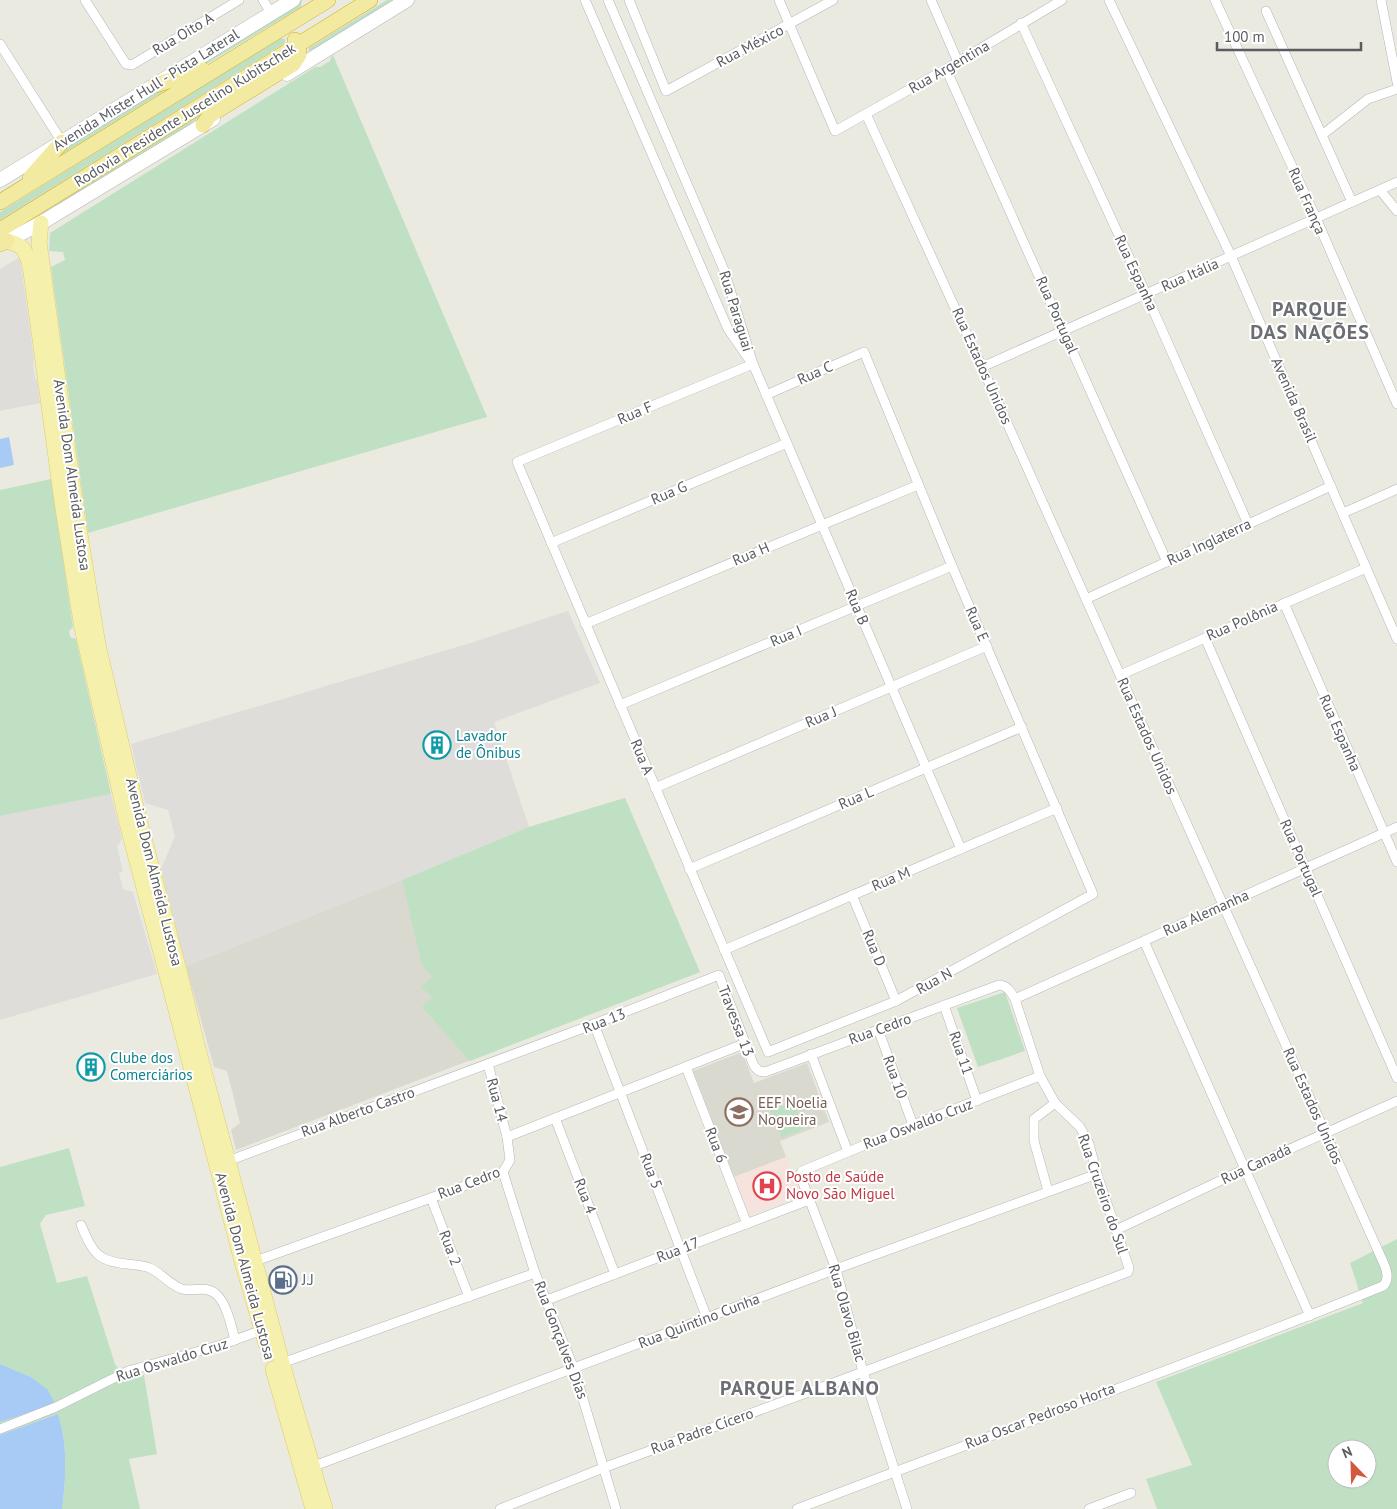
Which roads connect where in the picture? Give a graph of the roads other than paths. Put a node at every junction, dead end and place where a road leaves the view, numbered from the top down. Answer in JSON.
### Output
{"nodes":[{"id":1,"x":85,"y":0,"type":"edge"},
{"id":2,"x":239,"y":0,"type":"edge"},
{"id":3,"x":263,"y":0,"type":"edge"},
{"id":4,"x":292,"y":0,"type":"edge"},
{"id":5,"x":328,"y":0,"type":"edge"},
{"id":6,"x":370,"y":0,"type":"edge"},
{"id":7,"x":407,"y":0,"type":"edge"},
{"id":8,"x":585,"y":0,"type":"edge"},
{"id":9,"x":608,"y":0,"type":"edge"},
{"id":10,"x":629,"y":0,"type":"edge"},
{"id":11,"x":779,"y":0,"type":"edge"},
{"id":12,"x":833,"y":0,"type":"edge"},
{"id":13,"x":931,"y":0,"type":"edge"},
{"id":14,"x":1062,"y":0,"type":"edge"},
{"id":15,"x":1109,"y":0,"type":"edge"},
{"id":16,"x":1215,"y":0,"type":"edge"},
{"id":17,"x":1381,"y":0,"type":"edge"},
{"id":18,"x":310,"y":5,"type":"edge"},
{"id":19,"x":1266,"y":11,"type":"dead end"},
{"id":20,"x":271,"y":13,"type":"junction"},
{"id":21,"x":1022,"y":23,"type":"junction"},
{"id":22,"x":789,"y":24,"type":"junction"},
{"id":23,"x":286,"y":26,"type":"junction"},
{"id":24,"x":322,"y":29,"type":"junction"},
{"id":25,"x":0,"y":44,"type":"edge"},
{"id":26,"x":298,"y":44,"type":"junction"},
{"id":27,"x":958,"y":62,"type":"junction"},
{"id":28,"x":223,"y":64,"type":"junction"},
{"id":29,"x":946,"y":69,"type":"junction"},
{"id":30,"x":1397,"y":82,"type":"edge"},
{"id":31,"x":155,"y":85,"type":"junction"},
{"id":32,"x":1397,"y":89,"type":"edge"},
{"id":33,"x":866,"y":114,"type":"junction"},
{"id":34,"x":203,"y":124,"type":"junction"},
{"id":35,"x":1322,"y":135,"type":"junction"},
{"id":36,"x":62,"y":142,"type":"junction"},
{"id":37,"x":0,"y":180,"type":"edge"},
{"id":38,"x":1397,"y":182,"type":"edge"},
{"id":39,"x":19,"y":190,"type":"junction"},
{"id":40,"x":1380,"y":190,"type":"junction"},
{"id":41,"x":0,"y":202,"type":"edge"},
{"id":42,"x":1352,"y":202,"type":"junction"},
{"id":43,"x":1397,"y":211,"type":"edge"},
{"id":44,"x":1316,"y":218,"type":"junction"},
{"id":45,"x":41,"y":223,"type":"junction"},
{"id":46,"x":2,"y":238,"type":"edge"},
{"id":47,"x":1231,"y":256,"type":"junction"},
{"id":48,"x":36,"y":264,"type":"junction"},
{"id":49,"x":1146,"y":294,"type":"junction"},
{"id":50,"x":1064,"y":331,"type":"junction"},
{"id":51,"x":864,"y":352,"type":"joint"},
{"id":52,"x":753,"y":364,"type":"junction"},
{"id":53,"x":982,"y":367,"type":"junction"},
{"id":54,"x":766,"y":395,"type":"junction"},
{"id":55,"x":1397,"y":404,"type":"edge"},
{"id":56,"x":786,"y":443,"type":"junction"},
{"id":57,"x":517,"y":462,"type":"joint"},
{"id":58,"x":918,"y":485,"type":"junction"},
{"id":59,"x":1331,"y":486,"type":"junction"},
{"id":60,"x":1397,"y":489,"type":"edge"},
{"id":61,"x":1343,"y":513,"type":"junction"},
{"id":62,"x":1248,"y":524,"type":"junction"},
{"id":63,"x":822,"y":525,"type":"junction"},
{"id":64,"x":551,"y":543,"type":"junction"},
{"id":65,"x":1167,"y":562,"type":"junction"},
{"id":66,"x":952,"y":566,"type":"junction"},
{"id":67,"x":1366,"y":568,"type":"junction"},
{"id":68,"x":1086,"y":599,"type":"junction"},
{"id":69,"x":1284,"y":603,"type":"junction"},
{"id":70,"x":856,"y":606,"type":"junction"},
{"id":71,"x":585,"y":624,"type":"junction"},
{"id":72,"x":1205,"y":638,"type":"junction"},
{"id":73,"x":1397,"y":639,"type":"edge"},
{"id":74,"x":987,"y":646,"type":"junction"},
{"id":75,"x":1120,"y":675,"type":"junction"},
{"id":76,"x":891,"y":687,"type":"junction"},
{"id":77,"x":620,"y":706,"type":"junction"},
{"id":78,"x":1022,"y":727,"type":"junction"},
{"id":79,"x":926,"y":768,"type":"junction"},
{"id":80,"x":655,"y":788,"type":"junction"},
{"id":81,"x":1057,"y":808,"type":"junction"},
{"id":82,"x":1397,"y":827,"type":"edge"},
{"id":83,"x":1384,"y":833,"type":"junction"},
{"id":84,"x":961,"y":849,"type":"junction"},
{"id":85,"x":1397,"y":862,"type":"edge"},
{"id":86,"x":1305,"y":868,"type":"junction"},
{"id":87,"x":689,"y":869,"type":"junction"},
{"id":88,"x":148,"y":883,"type":"junction"},
{"id":89,"x":1094,"y":894,"type":"joint"},
{"id":90,"x":852,"y":895,"type":"junction"},
{"id":91,"x":1223,"y":906,"type":"junction"},
{"id":92,"x":1144,"y":941,"type":"junction"},
{"id":93,"x":724,"y":950,"type":"junction"},
{"id":94,"x":719,"y":975,"type":"joint"},
{"id":95,"x":1008,"y":988,"type":"joint"},
{"id":96,"x":1015,"y":1000,"type":"junction"},
{"id":97,"x":896,"y":1001,"type":"junction"},
{"id":98,"x":944,"y":1005,"type":"junction"},
{"id":99,"x":594,"y":1024,"type":"junction"},
{"id":100,"x":878,"y":1029,"type":"junction"},
{"id":101,"x":746,"y":1043,"type":"junction"},
{"id":102,"x":768,"y":1052,"type":"joint"},
{"id":103,"x":811,"y":1054,"type":"junction"},
{"id":104,"x":488,"y":1064,"type":"junction"},
{"id":105,"x":754,"y":1066,"type":"joint"},
{"id":106,"x":686,"y":1067,"type":"junction"},
{"id":107,"x":1040,"y":1076,"type":"junction"},
{"id":108,"x":1397,"y":1078,"type":"edge"},
{"id":109,"x":621,"y":1092,"type":"junction"},
{"id":110,"x":978,"y":1101,"type":"junction"},
{"id":111,"x":1397,"y":1101,"type":"edge"},
{"id":112,"x":1055,"y":1104,"type":"junction"},
{"id":113,"x":555,"y":1118,"type":"junction"},
{"id":114,"x":913,"y":1125,"type":"junction"},
{"id":115,"x":1325,"y":1133,"type":"junction"},
{"id":116,"x":507,"y":1137,"type":"junction"},
{"id":117,"x":848,"y":1152,"type":"junction"},
{"id":118,"x":228,"y":1160,"type":"junction"},
{"id":119,"x":1245,"y":1169,"type":"junction"},
{"id":120,"x":503,"y":1172,"type":"junction"},
{"id":121,"x":1097,"y":1174,"type":"junction"},
{"id":122,"x":800,"y":1175,"type":"joint"},
{"id":123,"x":1048,"y":1191,"type":"junction"},
{"id":124,"x":431,"y":1198,"type":"junction"},
{"id":125,"x":809,"y":1200,"type":"junction"},
{"id":126,"x":747,"y":1224,"type":"junction"},
{"id":127,"x":81,"y":1225,"type":"dead end"},
{"id":128,"x":1116,"y":1230,"type":"junction"},
{"id":129,"x":681,"y":1249,"type":"junction"},
{"id":130,"x":249,"y":1263,"type":"junction"},
{"id":131,"x":836,"y":1269,"type":"junction"},
{"id":132,"x":1129,"y":1270,"type":"joint"},
{"id":133,"x":536,"y":1273,"type":"junction"},
{"id":134,"x":616,"y":1274,"type":"junction"},
{"id":135,"x":469,"y":1297,"type":"junction"},
{"id":136,"x":547,"y":1300,"type":"junction"},
{"id":137,"x":1310,"y":1316,"type":"junction"},
{"id":138,"x":707,"y":1318,"type":"junction"},
{"id":139,"x":1285,"y":1326,"type":"joint"},
{"id":140,"x":262,"y":1330,"type":"junction"},
{"id":141,"x":236,"y":1340,"type":"junction"},
{"id":142,"x":282,"y":1363,"type":"junction"},
{"id":143,"x":574,"y":1369,"type":"junction"},
{"id":144,"x":863,"y":1372,"type":"junction"},
{"id":145,"x":0,"y":1429,"type":"edge"},
{"id":146,"x":603,"y":1468,"type":"junction"},
{"id":147,"x":307,"y":1469,"type":"junction"},
{"id":148,"x":895,"y":1471,"type":"junction"},
{"id":149,"x":1131,"y":1493,"type":"dead end"},
{"id":150,"x":313,"y":1509,"type":"edge"},
{"id":151,"x":325,"y":1509,"type":"edge"},
{"id":152,"x":500,"y":1509,"type":"edge"},
{"id":153,"x":616,"y":1509,"type":"edge"},
{"id":154,"x":797,"y":1509,"type":"edge"},
{"id":155,"x":907,"y":1509,"type":"edge"},
{"id":156,"x":1089,"y":1509,"type":"edge"}],
"edges":[{"from":1,"to":2,"type":"street","name":"Rua Oito A"},
{"from":3,"to":20,"type":"street"},
{"from":4,"to":20,"type":"main road","name":"Avenida Mister Hull - Pista Lateral"},
{"from":5,"to":18,"type":"highway","name":"Rodovia Presidente Juscelino Kubitschek"},
{"from":6,"to":24,"type":"highway","name":"Rodovia Presidente Juscelino Kubitschek"},
{"from":7,"to":34,"type":"main road"},
{"from":8,"to":52,"type":"street","name":"Rua Paraguai"},
{"from":9,"to":52,"type":"street","name":"Rua Paraguai"},
{"from":10,"to":22,"type":"street","name":"Rua México"},
{"from":11,"to":22,"type":"street"},
{"from":12,"to":22,"type":"street","name":"Rua México"},
{"from":13,"to":27,"type":"street"},
{"from":14,"to":21,"type":"street","name":"Rua Argentina"},
{"from":15,"to":47,"type":"street","name":"Avenida Brasil"},
{"from":16,"to":44,"type":"street","name":"Rua França"},
{"from":17,"to":30,"type":"street"},
{"from":18,"to":23,"type":"highway","name":"Rodovia Presidente Juscelino Kubitschek"},
{"from":18,"to":24,"type":"highway"},
{"from":19,"to":35,"type":"street"},
{"from":20,"to":31,"type":"main road","name":"Avenida Mister Hull - Pista Lateral"},
{"from":21,"to":27,"type":"street","name":"Rua Argentina"},
{"from":21,"to":49,"type":"street","name":"Rua Espanha"},
{"from":22,"to":33,"type":"street","name":"Rua Argentina"},
{"from":23,"to":26,"type":"highway"},
{"from":23,"to":28,"type":"highway","name":"Rodovia Presidente Juscelino Kubitschek"},
{"from":24,"to":26,"type":"highway","name":"Rodovia Presidente Juscelino Kubitschek"},
{"from":25,"to":36,"type":"street"},
{"from":26,"to":34,"type":"highway"},
{"from":26,"to":46,"type":"highway","name":"Rodovia Presidente Juscelino Kubitschek"},
{"from":27,"to":29,"type":"street","name":"Rua Argentina"},
{"from":28,"to":31,"type":"highway"},
{"from":28,"to":39,"type":"highway","name":"Rodovia Presidente Juscelino Kubitschek"},
{"from":29,"to":33,"type":"street","name":"Rua Argentina"},
{"from":29,"to":50,"type":"street","name":"Rua Portugal"},
{"from":31,"to":36,"type":"main road","name":"Avenida Mister Hull - Pista Lateral"},
{"from":32,"to":35,"type":"street"},
{"from":33,"to":53,"type":"street","name":"Rua Estados Unidos"},
{"from":34,"to":45,"type":"main road"},
{"from":35,"to":42,"type":"street"},
{"from":36,"to":37,"type":"main road","name":"Avenida Mister Hull - Pista Lateral"},
{"from":36,"to":39,"type":"highway"},
{"from":38,"to":40,"type":"street","name":"Rua Itália"},
{"from":39,"to":41,"type":"highway","name":"Rodovia Presidente Juscelino Kubitschek"},
{"from":40,"to":42,"type":"street","name":"Rua Itália"},
{"from":40,"to":43,"type":"street"},
{"from":42,"to":44,"type":"street","name":"Rua Itália"},
{"from":44,"to":47,"type":"street","name":"Rua Itália"},
{"from":44,"to":55,"type":"street","name":"Rua França"},
{"from":45,"to":46,"type":"main road"},
{"from":45,"to":48,"type":"main road","name":"Avenida Dom Almeida Lustosa"},
{"from":46,"to":48,"type":"main road","name":"Avenida Dom Almeida Lustosa"},
{"from":47,"to":49,"type":"street","name":"Rua Itália"},
{"from":47,"to":59,"type":"street","name":"Avenida Brasil"},
{"from":48,"to":88,"type":"main road","name":"Avenida Dom Almeida Lustosa"},
{"from":49,"to":50,"type":"street","name":"Rua Itália"},
{"from":49,"to":62,"type":"street","name":"Rua Espanha"},
{"from":50,"to":53,"type":"street","name":"Rua Itália"},
{"from":50,"to":65,"type":"street","name":"Rua Portugal"},
{"from":51,"to":54,"type":"street","name":"Rua C"},
{"from":51,"to":58,"type":"street","name":"Rua E"},
{"from":52,"to":54,"type":"street","name":"Rua B"},
{"from":52,"to":57,"type":"street","name":"Rua F"},
{"from":53,"to":68,"type":"street","name":"Rua Estados Unidos"},
{"from":54,"to":56,"type":"street","name":"Rua B"},
{"from":56,"to":63,"type":"street","name":"Rua B"},
{"from":56,"to":64,"type":"street","name":"Rua G"},
{"from":57,"to":64,"type":"street","name":"Rua A"},
{"from":58,"to":63,"type":"street","name":"Rua H"},
{"from":58,"to":66,"type":"street","name":"Rua E"},
{"from":59,"to":61,"type":"street","name":"Avenida Brasil"},
{"from":59,"to":62,"type":"street","name":"Rua Inglaterra"},
{"from":60,"to":61,"type":"street"},
{"from":61,"to":67,"type":"street","name":"Avenida Brasil"},
{"from":62,"to":65,"type":"street","name":"Rua Inglaterra"},
{"from":63,"to":70,"type":"street","name":"Rua B"},
{"from":63,"to":71,"type":"street","name":"Rua H"},
{"from":64,"to":71,"type":"street","name":"Rua A"},
{"from":65,"to":68,"type":"street","name":"Rua Inglaterra"},
{"from":66,"to":70,"type":"street","name":"Rua I"},
{"from":66,"to":74,"type":"street","name":"Rua E"},
{"from":67,"to":69,"type":"street","name":"Rua Polônia"},
{"from":67,"to":73,"type":"street","name":"Avenida Brasil"},
{"from":68,"to":75,"type":"street","name":"Rua Estados Unidos"},
{"from":69,"to":72,"type":"street","name":"Rua Polônia"},
{"from":69,"to":83,"type":"street","name":"Rua Espanha"},
{"from":70,"to":76,"type":"street","name":"Rua B"},
{"from":70,"to":77,"type":"street","name":"Rua I"},
{"from":71,"to":77,"type":"street","name":"Rua A"},
{"from":72,"to":75,"type":"street","name":"Rua Polônia"},
{"from":72,"to":86,"type":"street","name":"Rua Portugal"},
{"from":74,"to":76,"type":"street","name":"Rua J"},
{"from":74,"to":78,"type":"street","name":"Rua E"},
{"from":75,"to":91,"type":"street","name":"Rua Estados Unidos"},
{"from":76,"to":79,"type":"street","name":"Rua B"},
{"from":76,"to":80,"type":"street","name":"Rua J"},
{"from":77,"to":80,"type":"street","name":"Rua A"},
{"from":78,"to":79,"type":"street","name":"Rua L"},
{"from":78,"to":81,"type":"street","name":"Rua E"},
{"from":79,"to":84,"type":"street","name":"Rua B"},
{"from":79,"to":87,"type":"street","name":"Rua L"},
{"from":80,"to":87,"type":"street","name":"Rua A"},
{"from":81,"to":84,"type":"street","name":"Rua M"},
{"from":81,"to":89,"type":"street","name":"Rua E"},
{"from":82,"to":83,"type":"street","name":"Rua Alemanha"},
{"from":83,"to":85,"type":"street","name":"Rua Espanha"},
{"from":83,"to":86,"type":"street","name":"Rua Alemanha"},
{"from":84,"to":90,"type":"street","name":"Rua M"},
{"from":86,"to":91,"type":"street","name":"Rua Alemanha"},
{"from":86,"to":108,"type":"street","name":"Rua Portugal"},
{"from":87,"to":93,"type":"street","name":"Rua A"},
{"from":88,"to":118,"type":"main road","name":"Avenida Dom Almeida Lustosa"},
{"from":88,"to":130,"type":"main road","name":"Avenida Dom Almeida Lustosa"},
{"from":89,"to":97,"type":"street","name":"Rua N"},
{"from":90,"to":93,"type":"street","name":"Rua M"},
{"from":90,"to":97,"type":"street","name":"Rua D"},
{"from":91,"to":92,"type":"street","name":"Rua Alemanha"},
{"from":91,"to":115,"type":"street","name":"Rua Estados Unidos"},
{"from":92,"to":96,"type":"street","name":"Rua Alemanha"},
{"from":92,"to":119,"type":"street"},
{"from":93,"to":102,"type":"street","name":"Rua A"},
{"from":94,"to":99,"type":"street","name":"Rua 13"},
{"from":94,"to":101,"type":"street","name":"Travessa 13"},
{"from":95,"to":96,"type":"street","name":"Rua Cruzeiro do Sul"},
{"from":95,"to":98,"type":"street","name":"Rua Cedro"},
{"from":96,"to":107,"type":"street","name":"Rua Cruzeiro do Sul"},
{"from":97,"to":102,"type":"street","name":"Rua N"},
{"from":98,"to":100,"type":"street","name":"Rua Cedro"},
{"from":98,"to":110,"type":"street","name":"Rua 11"},
{"from":99,"to":104,"type":"street","name":"Rua 13"},
{"from":99,"to":109,"type":"street","name":"Rua 5"},
{"from":100,"to":103,"type":"street","name":"Rua Cedro"},
{"from":100,"to":114,"type":"street","name":"Rua 10"},
{"from":101,"to":105,"type":"street","name":"Travessa 13"},
{"from":101,"to":106,"type":"street"},
{"from":103,"to":105,"type":"street","name":"Rua Cedro"},
{"from":103,"to":117,"type":"street"},
{"from":104,"to":116,"type":"street","name":"Rua 14"},
{"from":104,"to":118,"type":"street","name":"Rua Alberto Castro"},
{"from":106,"to":109,"type":"street"},
{"from":106,"to":126,"type":"street","name":"Rua 6"},
{"from":107,"to":110,"type":"street","name":"Rua Oswaldo Cruz"},
{"from":107,"to":112,"type":"street","name":"Rua Cruzeiro do Sul"},
{"from":109,"to":113,"type":"street"},
{"from":109,"to":129,"type":"street","name":"Rua 5"},
{"from":110,"to":114,"type":"street","name":"Rua Oswaldo Cruz"},
{"from":111,"to":115,"type":"street","name":"Rua Canadá"},
{"from":112,"to":121,"type":"street","name":"Rua Cruzeiro do Sul"},
{"from":112,"to":123,"type":"street"},
{"from":113,"to":116,"type":"street"},
{"from":113,"to":134,"type":"street","name":"Rua 4"},
{"from":114,"to":117,"type":"street","name":"Rua Oswaldo Cruz"},
{"from":115,"to":119,"type":"street","name":"Rua Canadá"},
{"from":115,"to":137,"type":"street","name":"Rua Estados Unidos"},
{"from":116,"to":120,"type":"street","name":"Rua Cedro"},
{"from":117,"to":122,"type":"street","name":"Rua Oswaldo Cruz"},
{"from":118,"to":130,"type":"main road","name":"Avenida Dom Almeida Lustosa"},
{"from":119,"to":128,"type":"street","name":"Rua Canadá"},
{"from":119,"to":137,"type":"street"},
{"from":120,"to":124,"type":"street","name":"Rua Cedro"},
{"from":120,"to":133,"type":"street","name":"Rua Gonçalves Días"},
{"from":121,"to":123,"type":"street","name":"Rua Quintino Cunha"},
{"from":121,"to":128,"type":"street","name":"Rua Cruzeiro do Sul"},
{"from":122,"to":125,"type":"street","name":"Rua Olavo Bilac"},
{"from":123,"to":131,"type":"street","name":"Rua Quintino Cunha"},
{"from":124,"to":130,"type":"street","name":"Rua Cedro"},
{"from":124,"to":135,"type":"street","name":"Rua 2"},
{"from":125,"to":126,"type":"street","name":"Rua 17"},
{"from":125,"to":131,"type":"street","name":"Rua Olavo Bilac"},
{"from":126,"to":129,"type":"street","name":"Rua 17"},
{"from":127,"to":141,"type":"street"},
{"from":128,"to":132,"type":"street","name":"Rua Cruzeiro do Sul"},
{"from":129,"to":134,"type":"street","name":"Rua 17"},
{"from":129,"to":138,"type":"street","name":"Rua 5"},
{"from":130,"to":140,"type":"main road","name":"Avenida Dom Almeida Lustosa"},
{"from":130,"to":142,"type":"main road","name":"Avenida Dom Almeida Lustosa"},
{"from":131,"to":138,"type":"street","name":"Rua Quintino Cunha"},
{"from":131,"to":144,"type":"street","name":"Rua Olavo Bilac"},
{"from":132,"to":144,"type":"street","name":"Rua Padre Cícero"},
{"from":133,"to":135,"type":"street"},
{"from":133,"to":136,"type":"street","name":"Rua Gonçalves Días"},
{"from":134,"to":136,"type":"street","name":"Rua 17"},
{"from":135,"to":142,"type":"street"},
{"from":136,"to":143,"type":"street","name":"Rua Gonçalves Días"},
{"from":137,"to":139,"type":"street","name":"Rua Estados Unidos"},
{"from":138,"to":143,"type":"street","name":"Rua Quintino Cunha"},
{"from":139,"to":148,"type":"street","name":"Rua Oscar Pedroso Horta"},
{"from":140,"to":141,"type":"street","name":"Rua Oswaldo Cruz"},
{"from":140,"to":147,"type":"main road","name":"Avenida Dom Almeida Lustosa"},
{"from":141,"to":145,"type":"street","name":"Rua Oswaldo Cruz"},
{"from":142,"to":147,"type":"main road","name":"Avenida Dom Almeida Lustosa"},
{"from":143,"to":146,"type":"street","name":"Rua Gonçalves Días"},
{"from":143,"to":147,"type":"street","name":"Rua Quintino Cunha"},
{"from":144,"to":146,"type":"street","name":"Rua Padre Cícero"},
{"from":144,"to":148,"type":"street","name":"Rua Olavo Bilac"},
{"from":146,"to":152,"type":"street","name":"Rua Padre Cícero"},
{"from":146,"to":153,"type":"street","name":"Rua Gonçalves Días"},
{"from":147,"to":150,"type":"main road","name":"Avenida Dom Almeida Lustosa"},
{"from":147,"to":151,"type":"main road","name":"Avenida Dom Almeida Lustosa"},
{"from":148,"to":154,"type":"street","name":"Rua Oscar Pedroso Horta"},
{"from":148,"to":155,"type":"street","name":"Rua Olavo Bilac"},
{"from":149,"to":156,"type":"street"}]}
